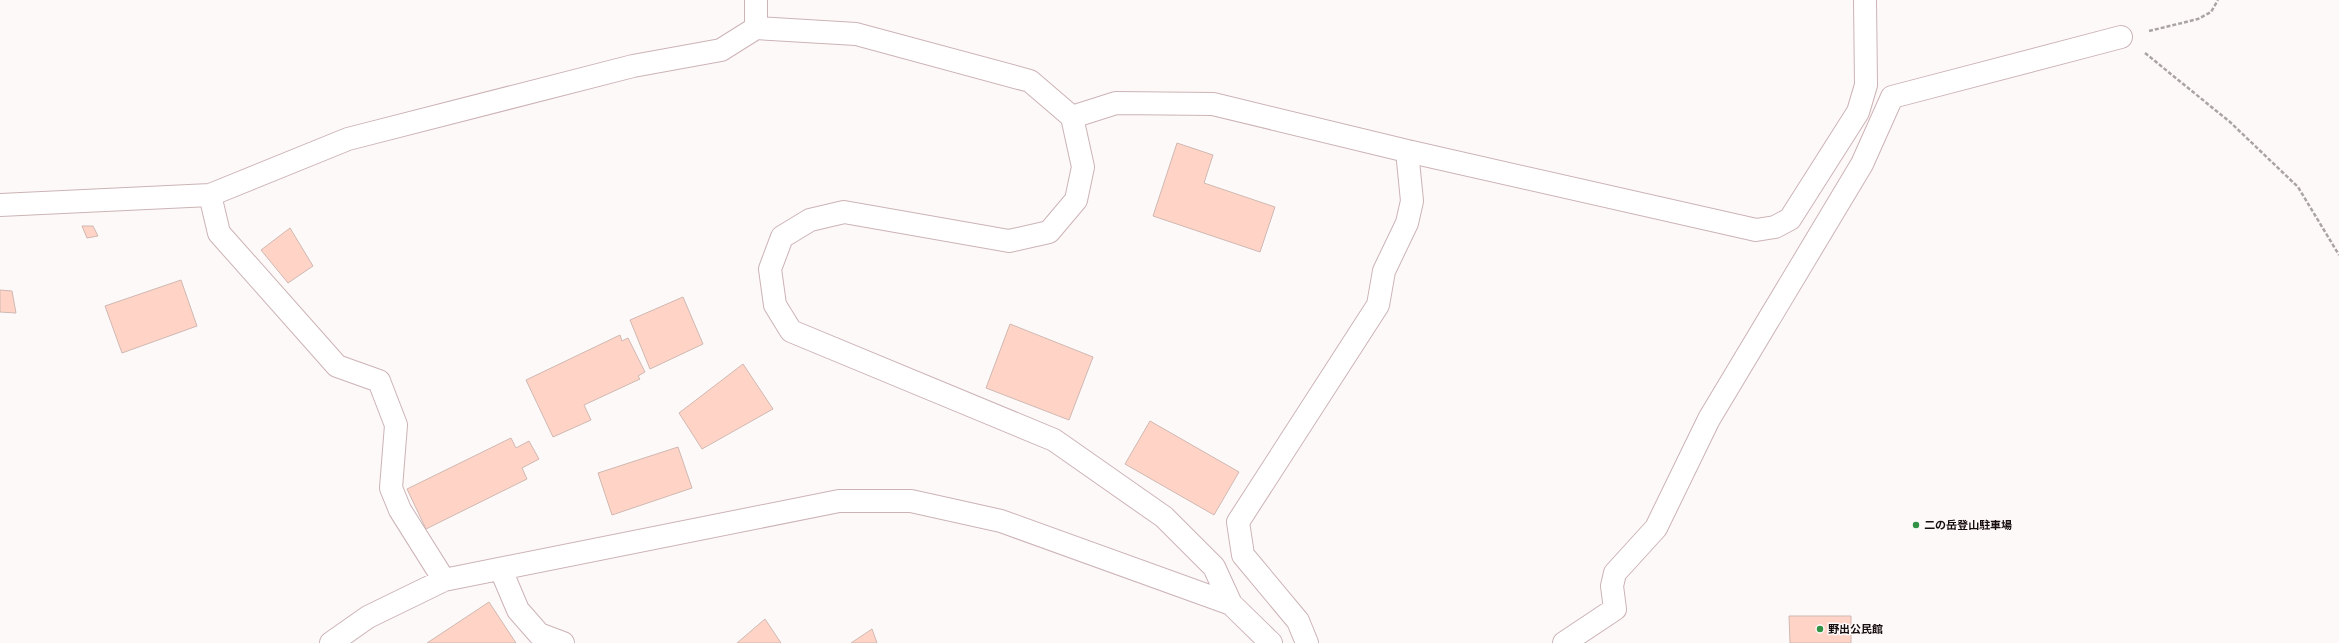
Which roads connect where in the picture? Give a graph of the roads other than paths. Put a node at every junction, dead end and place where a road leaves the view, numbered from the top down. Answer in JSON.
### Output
{"nodes":[{"id":1,"x":756,"y":0,"type":"edge"},
{"id":2,"x":1865,"y":0,"type":"edge"},
{"id":3,"x":756,"y":28,"type":"junction"},
{"id":4,"x":2121,"y":37,"type":"road end"},
{"id":5,"x":1072,"y":117,"type":"junction"},
{"id":6,"x":1407,"y":151,"type":"junction"},
{"id":7,"x":210,"y":195,"type":"junction"},
{"id":8,"x":0,"y":205,"type":"edge"},
{"id":9,"x":501,"y":570,"type":"junction"},
{"id":10,"x":444,"y":580,"type":"junction"},
{"id":11,"x":1230,"y":604,"type":"junction"},
{"id":12,"x":331,"y":643,"type":"edge"},
{"id":13,"x":563,"y":643,"type":"edge"},
{"id":14,"x":1271,"y":643,"type":"edge"},
{"id":15,"x":1307,"y":643,"type":"edge"},
{"id":16,"x":1564,"y":643,"type":"edge"}],
"edges":[{"from":1,"to":3,"type":"street"},
{"from":2,"to":6,"type":"street"},
{"from":3,"to":5,"type":"street"},
{"from":3,"to":7,"type":"street"},
{"from":4,"to":16,"type":"street"},
{"from":5,"to":6,"type":"street"},
{"from":5,"to":11,"type":"street"},
{"from":6,"to":15,"type":"street"},
{"from":7,"to":8,"type":"street"},
{"from":7,"to":10,"type":"street"},
{"from":9,"to":10,"type":"street"},
{"from":9,"to":11,"type":"street"},
{"from":9,"to":13,"type":"street"},
{"from":10,"to":12,"type":"street"},
{"from":11,"to":14,"type":"street"}]}
